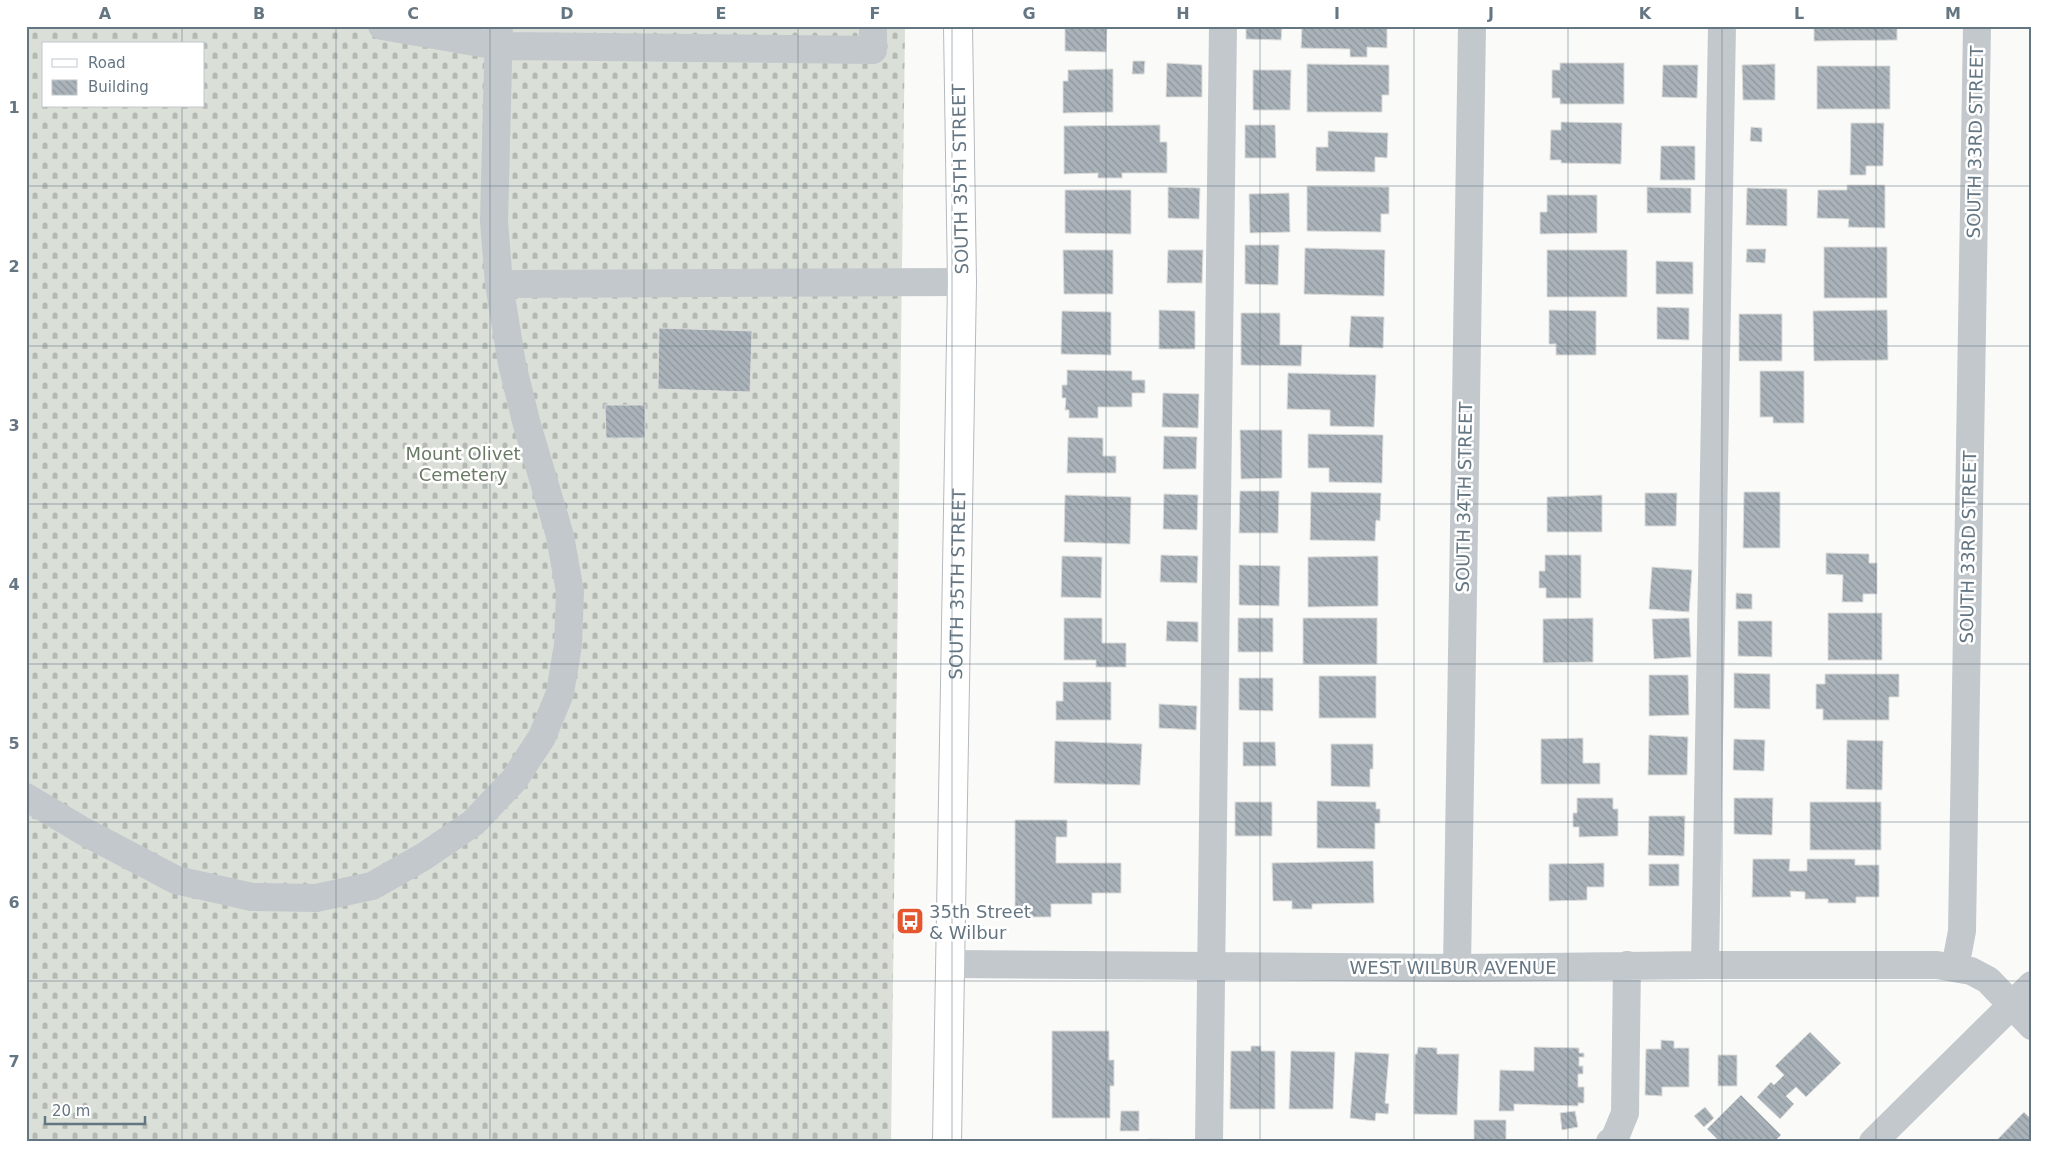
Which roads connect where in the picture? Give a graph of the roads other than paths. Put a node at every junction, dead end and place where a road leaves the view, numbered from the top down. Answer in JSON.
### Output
{"nodes":[{"id":1,"x":382,"y":26,"type":"edge"},
{"id":2,"x":873,"y":26,"type":"edge"},
{"id":3,"x":958,"y":26,"type":"edge"},
{"id":4,"x":1223,"y":26,"type":"edge"},
{"id":5,"x":1472,"y":26,"type":"edge"},
{"id":6,"x":1722,"y":26,"type":"edge"},
{"id":7,"x":1977,"y":26,"type":"edge"},
{"id":8,"x":499,"y":36,"type":"edge"},
{"id":9,"x":962,"y":282,"type":"junction"},
{"id":10,"x":499,"y":284,"type":"junction"},
{"id":11,"x":26,"y":797,"type":"edge"},
{"id":12,"x":950,"y":964,"type":"junction"},
{"id":13,"x":1627,"y":965,"type":"junction"},
{"id":14,"x":1705,"y":965,"type":"junction"},
{"id":15,"x":1212,"y":966,"type":"junction"},
{"id":16,"x":1457,"y":968,"type":"junction"},
{"id":17,"x":1955,"y":968,"type":"junction"},
{"id":18,"x":2032,"y":985,"type":"edge"},
{"id":19,"x":2011,"y":1006,"type":"junction"},
{"id":20,"x":2032,"y":1026,"type":"edge"},
{"id":21,"x":947,"y":1142,"type":"edge"},
{"id":22,"x":1209,"y":1142,"type":"edge"},
{"id":23,"x":1610,"y":1142,"type":"edge"},
{"id":24,"x":1873,"y":1142,"type":"edge"}],
"edges":[{"from":1,"to":8,"type":"street"},
{"from":2,"to":8,"type":"street"},
{"from":3,"to":9,"type":"main road","name":"SOUTH 35TH STREET"},
{"from":4,"to":15,"type":"street"},
{"from":5,"to":16,"type":"street","name":"SOUTH 34TH STREET"},
{"from":6,"to":14,"type":"street"},
{"from":7,"to":17,"type":"street","name":"SOUTH 33RD STREET"},
{"from":8,"to":10,"type":"street"},
{"from":9,"to":10,"type":"street"},
{"from":9,"to":12,"type":"main road","name":"SOUTH 35TH STREET"},
{"from":10,"to":11,"type":"street"},
{"from":12,"to":15,"type":"street","name":"WEST WILBUR AVENUE"},
{"from":12,"to":21,"type":"main road","name":"SOUTH 35TH STREET"},
{"from":13,"to":14,"type":"street","name":"WEST WILBUR AVENUE"},
{"from":13,"to":16,"type":"street","name":"WEST WILBUR AVENUE"},
{"from":13,"to":23,"type":"street"},
{"from":14,"to":17,"type":"street","name":"WEST WILBUR AVENUE"},
{"from":15,"to":16,"type":"street","name":"WEST WILBUR AVENUE"},
{"from":15,"to":22,"type":"street"},
{"from":17,"to":19,"type":"street"},
{"from":18,"to":19,"type":"street"},
{"from":19,"to":20,"type":"street"},
{"from":19,"to":24,"type":"street"}]}
